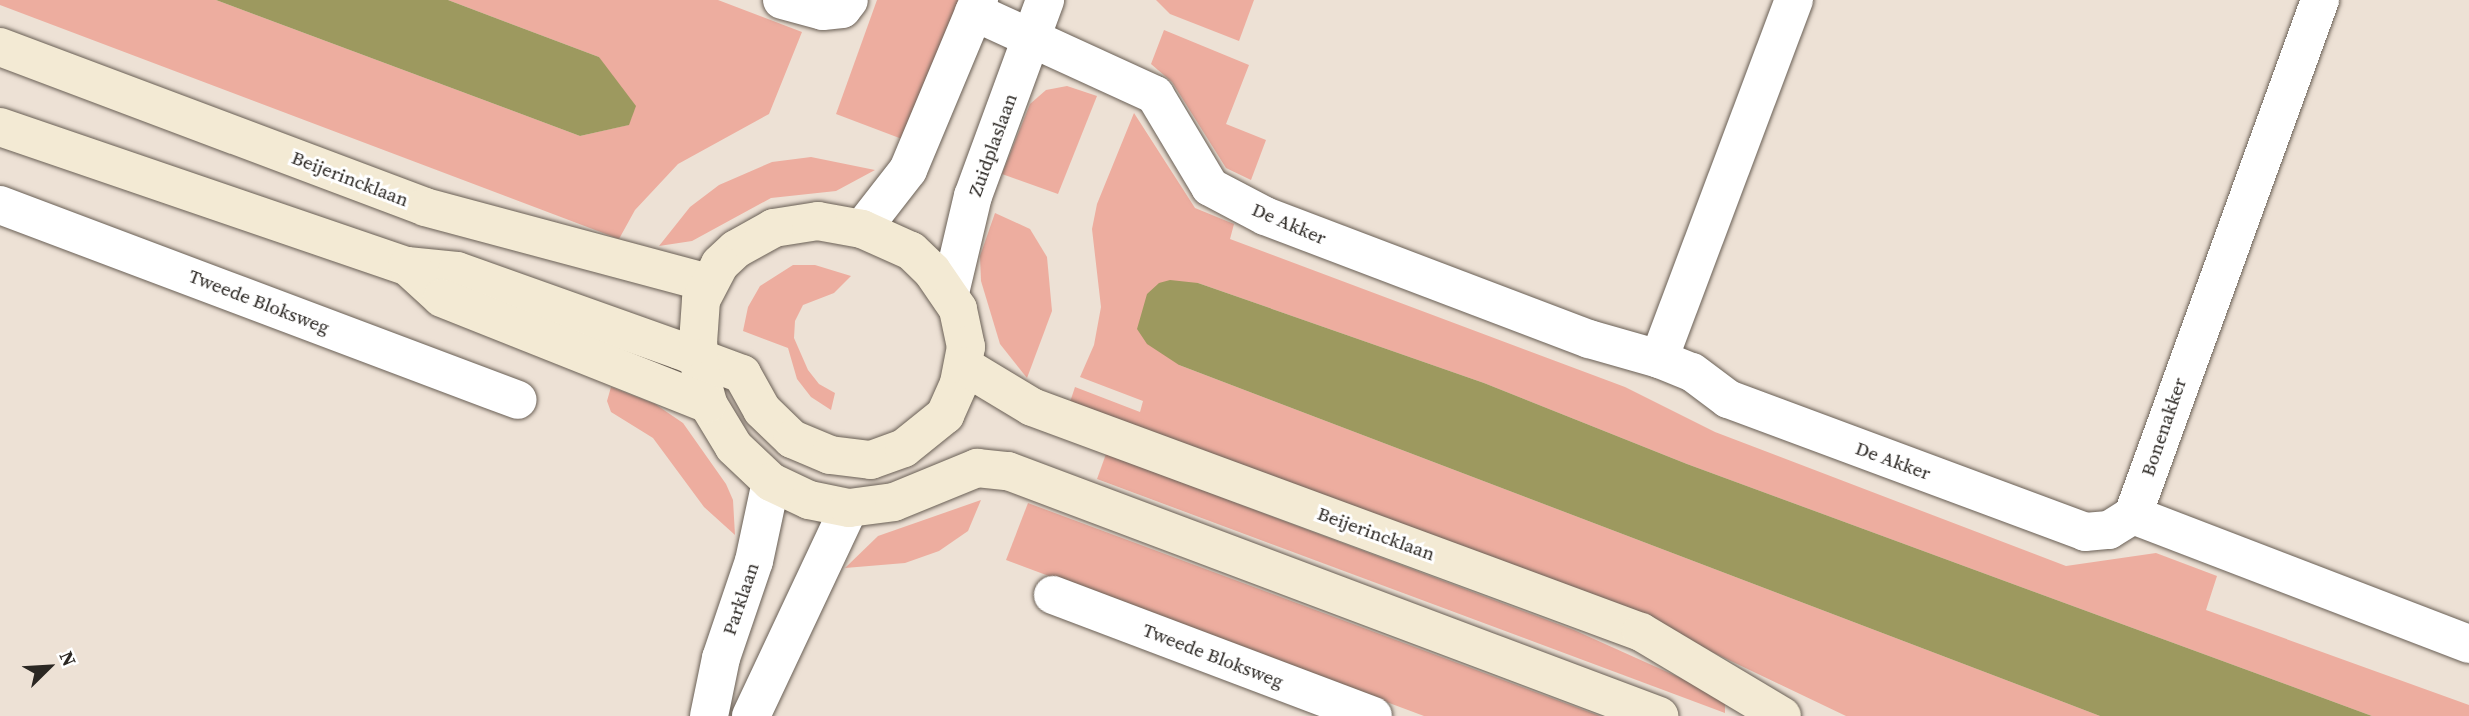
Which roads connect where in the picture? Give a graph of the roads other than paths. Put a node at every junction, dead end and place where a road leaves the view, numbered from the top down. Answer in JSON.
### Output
{"nodes":[{"id":1,"x":782,"y":0,"type":"edge"},
{"id":2,"x":1045,"y":0,"type":"edge"},
{"id":3,"x":1794,"y":0,"type":"edge"},
{"id":4,"x":2320,"y":0,"type":"edge"},
{"id":5,"x":846,"y":4,"type":"edge"},
{"id":6,"x":977,"y":6,"type":"edge"},
{"id":7,"x":1032,"y":36,"type":"junction"},
{"id":8,"x":0,"y":47,"type":"edge"},
{"id":9,"x":0,"y":127,"type":"edge"},
{"id":10,"x":0,"y":205,"type":"edge"},
{"id":11,"x":862,"y":229,"type":"junction"},
{"id":12,"x":407,"y":266,"type":"junction"},
{"id":13,"x":708,"y":283,"type":"junction"},
{"id":14,"x":950,"y":293,"type":"junction"},
{"id":15,"x":699,"y":358,"type":"junction"},
{"id":16,"x":1659,"y":359,"type":"junction"},
{"id":17,"x":964,"y":366,"type":"junction"},
{"id":18,"x":518,"y":400,"type":"dead end"},
{"id":19,"x":708,"y":404,"type":"junction"},
{"id":20,"x":871,"y":460,"type":"junction"},
{"id":21,"x":771,"y":482,"type":"junction"},
{"id":22,"x":849,"y":508,"type":"junction"},
{"id":23,"x":2133,"y":515,"type":"junction"},
{"id":24,"x":1053,"y":595,"type":"dead end"},
{"id":25,"x":2469,"y":644,"type":"edge"},
{"id":26,"x":709,"y":716,"type":"edge"},
{"id":27,"x":751,"y":716,"type":"edge"},
{"id":28,"x":1373,"y":716,"type":"edge"},
{"id":29,"x":1659,"y":716,"type":"edge"},
{"id":30,"x":1782,"y":716,"type":"edge"}],
"edges":[{"from":1,"to":5,"type":"street"},
{"from":2,"to":7,"type":"street","name":"Zuidplaslaan"},
{"from":3,"to":16,"type":"street"},
{"from":4,"to":23,"type":"street","name":"Bonenakker"},
{"from":6,"to":7,"type":"street","name":"De Akker"},
{"from":6,"to":11,"type":"street"},
{"from":7,"to":14,"type":"street","name":"Zuidplaslaan"},
{"from":7,"to":16,"type":"street","name":"De Akker"},
{"from":8,"to":13,"type":"main road","name":"Beijerincklaan"},
{"from":9,"to":12,"type":"main road"},
{"from":10,"to":18,"type":"street","name":"Tweede Bloksweg"},
{"from":11,"to":13,"type":"main road"},
{"from":11,"to":14,"type":"main road"},
{"from":12,"to":15,"type":"main road"},
{"from":12,"to":19,"type":"main road"},
{"from":13,"to":15,"type":"main road"},
{"from":14,"to":17,"type":"main road"},
{"from":15,"to":19,"type":"main road"},
{"from":15,"to":20,"type":"main road"},
{"from":16,"to":23,"type":"street","name":"De Akker"},
{"from":17,"to":20,"type":"main road"},
{"from":17,"to":30,"type":"main road","name":"Beijerincklaan"},
{"from":19,"to":21,"type":"main road"},
{"from":20,"to":22,"type":"main road"},
{"from":21,"to":22,"type":"main road"},
{"from":21,"to":26,"type":"street","name":"Parklaan"},
{"from":22,"to":27,"type":"street"},
{"from":22,"to":29,"type":"main road"},
{"from":23,"to":25,"type":"street"},
{"from":24,"to":28,"type":"street","name":"Tweede Bloksweg"}]}
